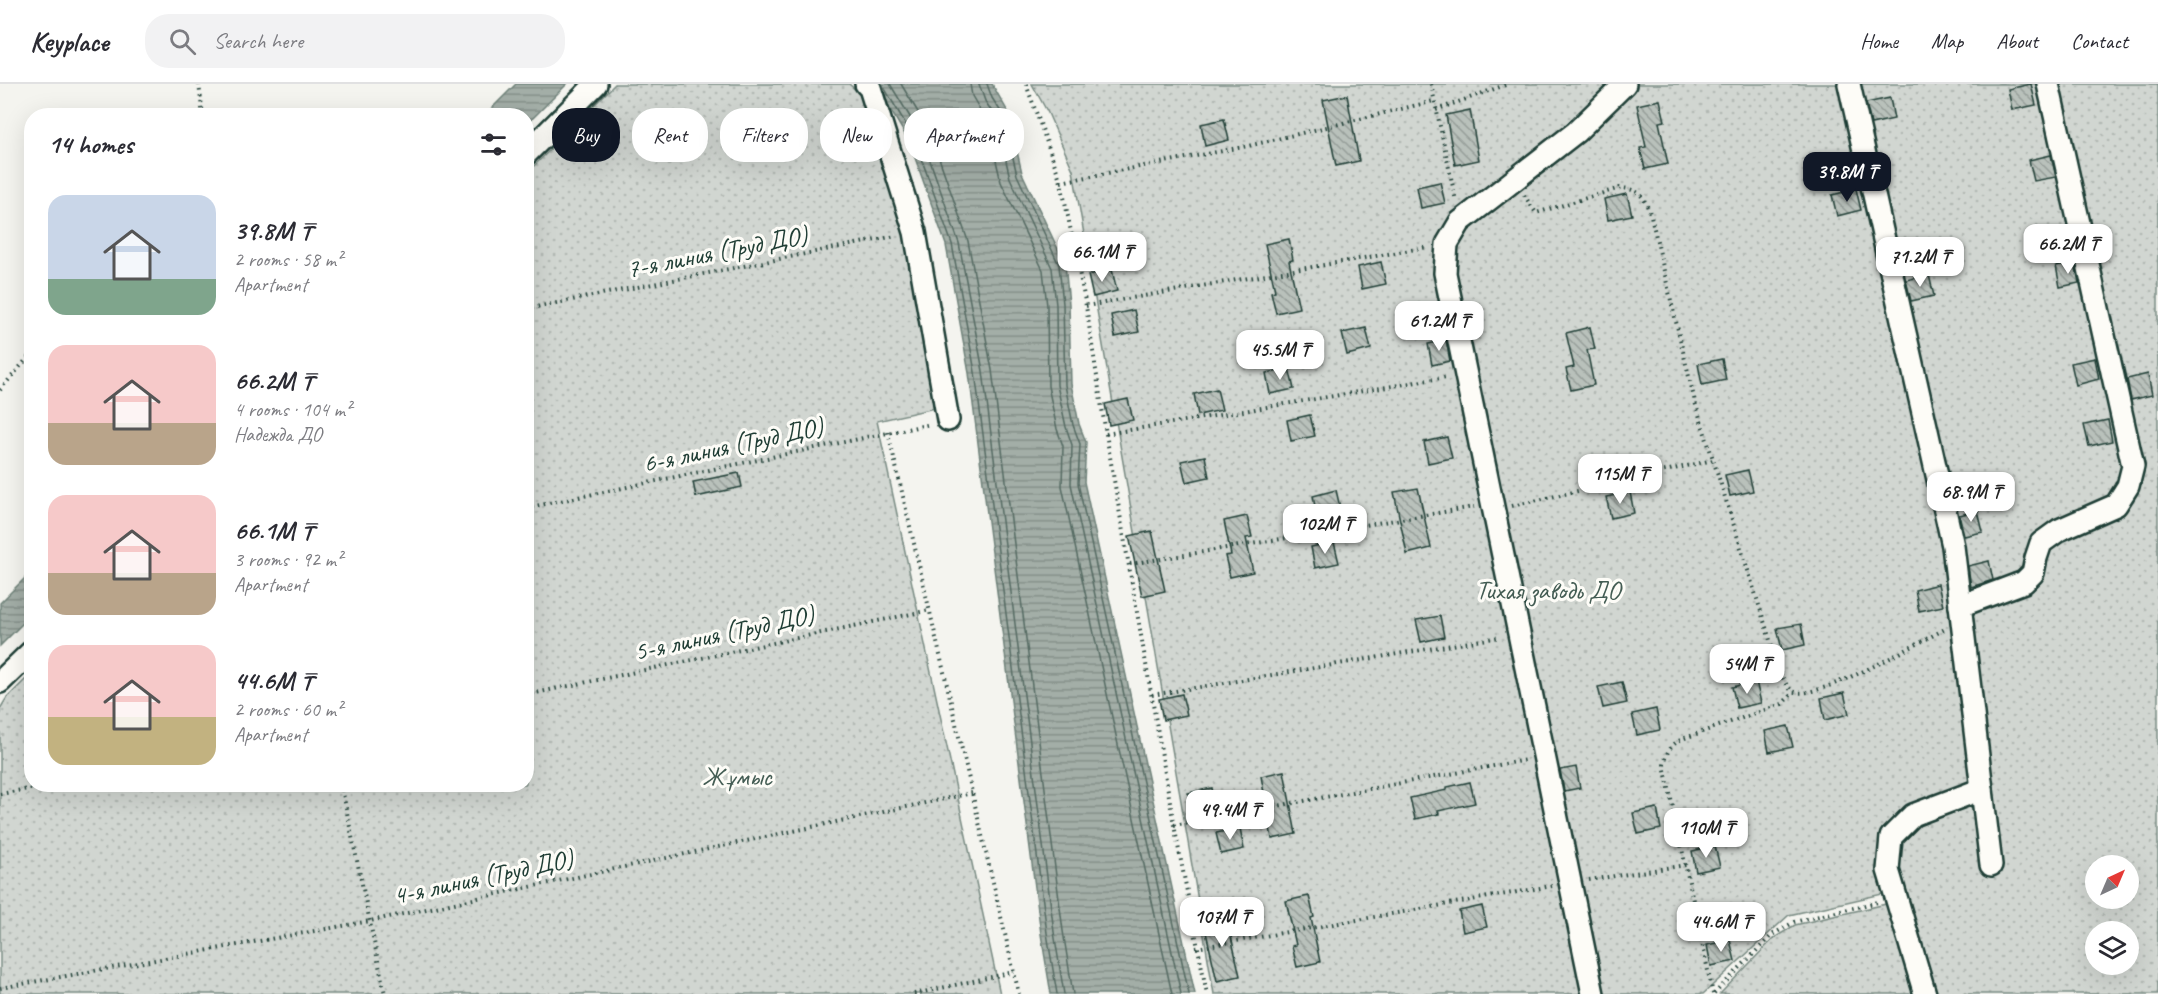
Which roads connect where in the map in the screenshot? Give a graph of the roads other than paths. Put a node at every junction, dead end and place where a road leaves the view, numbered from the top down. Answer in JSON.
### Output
{"nodes":[{"id":1,"x":596,"y":84,"type":"edge"},
{"id":2,"x":866,"y":84,"type":"edge"},
{"id":3,"x":1625,"y":84,"type":"edge"},
{"id":4,"x":1849,"y":84,"type":"edge"},
{"id":5,"x":2048,"y":84,"type":"edge"},
{"id":6,"x":534,"y":146,"type":"edge"},
{"id":7,"x":948,"y":420,"type":"road end"},
{"id":8,"x":1961,"y":614,"type":"junction"},
{"id":9,"x":24,"y":659,"type":"edge"},
{"id":10,"x":0,"y":682,"type":"edge"},
{"id":11,"x":1982,"y":789,"type":"junction"},
{"id":12,"x":1991,"y":865,"type":"dead end"},
{"id":13,"x":1593,"y":994,"type":"edge"},
{"id":14,"x":1924,"y":994,"type":"edge"}],
"edges":[{"from":1,"to":6,"type":"street"},
{"from":2,"to":7,"type":"street"},
{"from":3,"to":13,"type":"street"},
{"from":4,"to":8,"type":"street"},
{"from":5,"to":8,"type":"street"},
{"from":8,"to":11,"type":"street"},
{"from":9,"to":10,"type":"street"},
{"from":11,"to":12,"type":"street"},
{"from":11,"to":14,"type":"street"}]}
